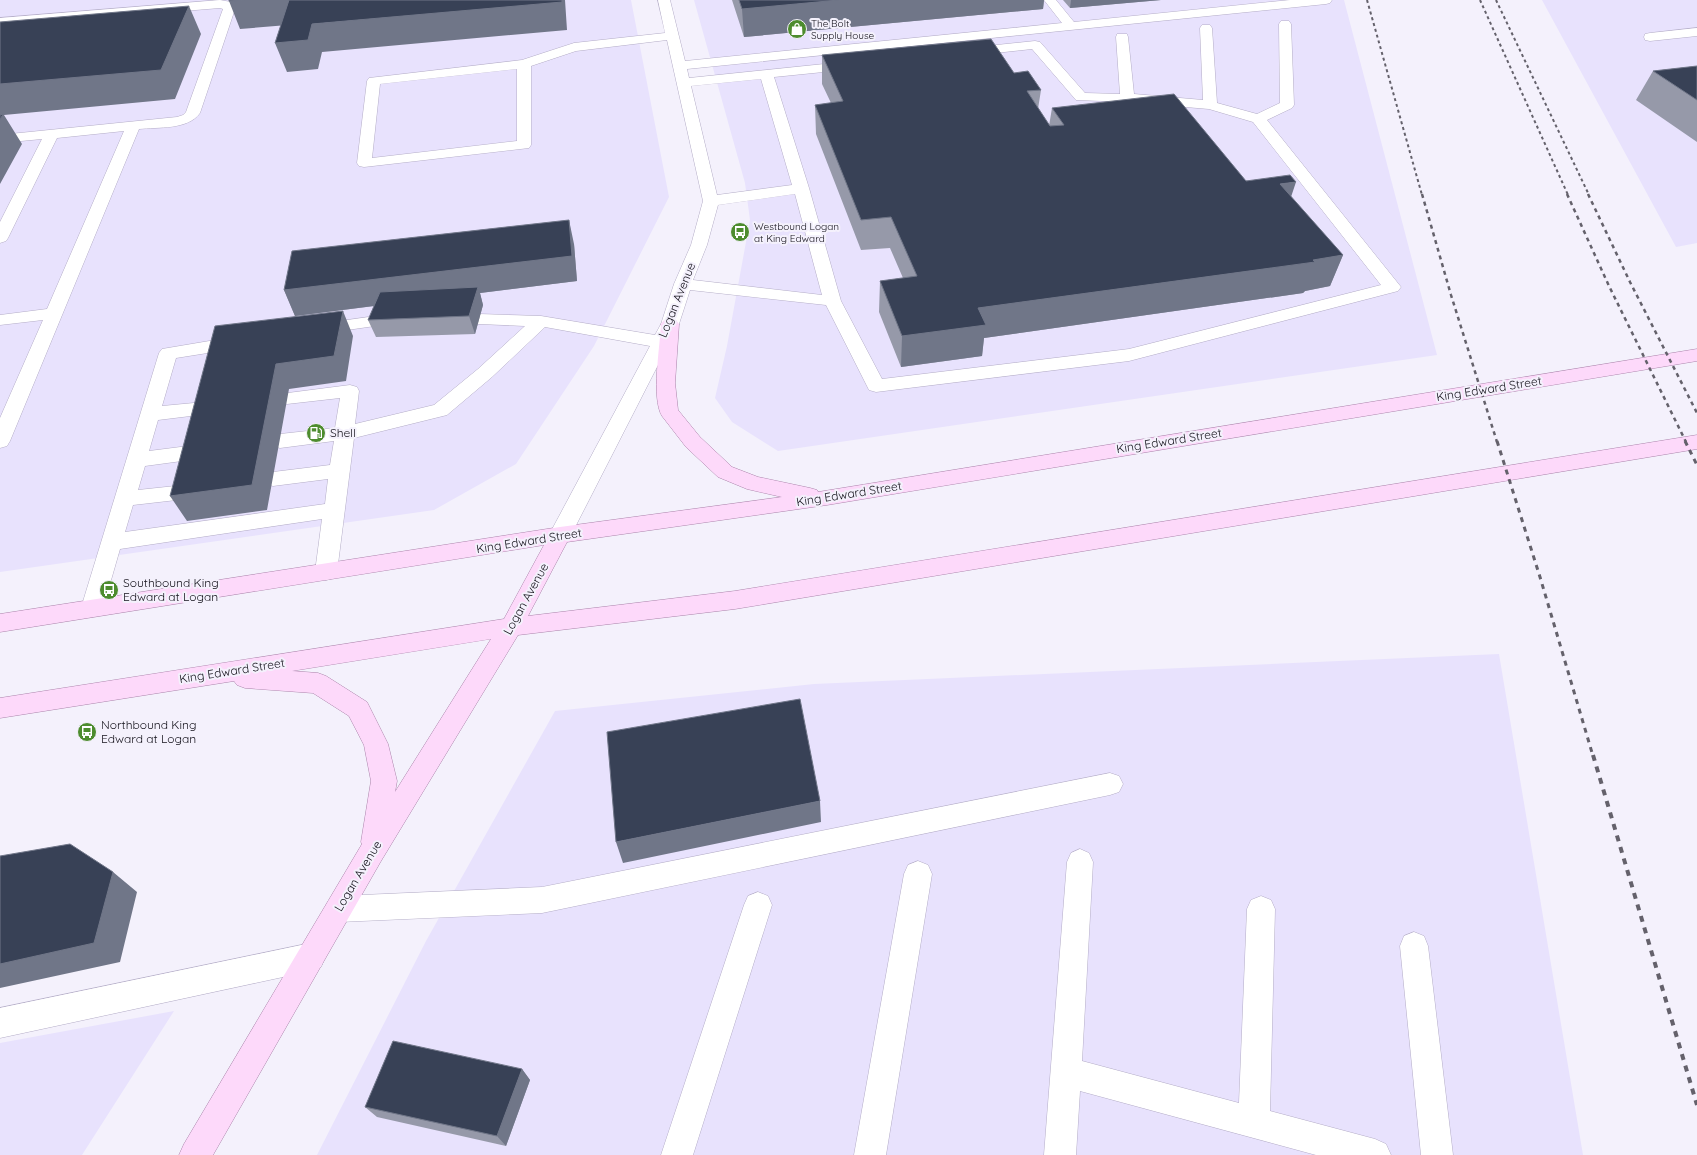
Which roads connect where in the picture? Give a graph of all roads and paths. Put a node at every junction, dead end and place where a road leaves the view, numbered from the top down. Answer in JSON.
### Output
{"nodes":[{"id":1,"x":664,"y":0,"type":"edge"},
{"id":2,"x":1050,"y":0,"type":"edge"},
{"id":3,"x":1326,"y":0,"type":"edge"},
{"id":4,"x":0,"y":22,"type":"edge"},
{"id":5,"x":1285,"y":24,"type":"dead end"},
{"id":6,"x":1071,"y":26,"type":"junction"},
{"id":7,"x":1206,"y":28,"type":"dead end"},
{"id":8,"x":1697,"y":32,"type":"edge"},
{"id":9,"x":672,"y":36,"type":"junction"},
{"id":10,"x":1122,"y":37,"type":"dead end"},
{"id":11,"x":1650,"y":37,"type":"dead end"},
{"id":12,"x":958,"y":54,"type":"edge"},
{"id":13,"x":865,"y":63,"type":"edge"},
{"id":14,"x":524,"y":64,"type":"junction"},
{"id":15,"x":679,"y":66,"type":"junction"},
{"id":16,"x":766,"y":74,"type":"junction"},
{"id":17,"x":682,"y":83,"type":"junction"},
{"id":18,"x":1127,"y":98,"type":"junction"},
{"id":19,"x":1210,"y":105,"type":"junction"},
{"id":20,"x":1258,"y":119,"type":"junction"},
{"id":21,"x":134,"y":125,"type":"junction"},
{"id":22,"x":52,"y":134,"type":"junction"},
{"id":23,"x":0,"y":139,"type":"edge"},
{"id":24,"x":801,"y":188,"type":"junction"},
{"id":25,"x":711,"y":200,"type":"junction"},
{"id":26,"x":0,"y":238,"type":"edge"},
{"id":27,"x":683,"y":284,"type":"junction"},
{"id":28,"x":832,"y":301,"type":"junction"},
{"id":29,"x":55,"y":313,"type":"junction"},
{"id":30,"x":480,"y":318,"type":"dead end"},
{"id":31,"x":0,"y":320,"type":"edge"},
{"id":32,"x":383,"y":320,"type":"edge"},
{"id":33,"x":540,"y":321,"type":"junction"},
{"id":34,"x":670,"y":324,"type":"junction"},
{"id":35,"x":302,"y":332,"type":"edge"},
{"id":36,"x":255,"y":339,"type":"edge"},
{"id":37,"x":661,"y":342,"type":"junction"},
{"id":38,"x":1697,"y":355,"type":"edge"},
{"id":39,"x":288,"y":398,"type":"dead end"},
{"id":40,"x":215,"y":407,"type":"edge"},
{"id":41,"x":150,"y":414,"type":"junction"},
{"id":42,"x":344,"y":433,"type":"junction"},
{"id":43,"x":280,"y":441,"type":"dead end"},
{"id":44,"x":0,"y":442,"type":"edge"},
{"id":45,"x":1697,"y":442,"type":"edge"},
{"id":46,"x":204,"y":451,"type":"edge"},
{"id":47,"x":136,"y":460,"type":"junction"},
{"id":48,"x":339,"y":471,"type":"junction"},
{"id":49,"x":273,"y":479,"type":"dead end"},
{"id":50,"x":194,"y":490,"type":"edge"},
{"id":51,"x":827,"y":498,"type":"junction"},
{"id":52,"x":124,"y":500,"type":"junction"},
{"id":53,"x":335,"y":510,"type":"junction"},
{"id":54,"x":560,"y":535,"type":"junction"},
{"id":55,"x":112,"y":542,"type":"junction"},
{"id":56,"x":326,"y":572,"type":"junction"},
{"id":57,"x":92,"y":608,"type":"junction"},
{"id":58,"x":0,"y":623,"type":"edge"},
{"id":59,"x":511,"y":627,"type":"junction"},
{"id":60,"x":204,"y":676,"type":"junction"},
{"id":61,"x":0,"y":708,"type":"edge"},
{"id":62,"x":1110,"y":784,"type":"dead end"},
{"id":63,"x":372,"y":852,"type":"junction"},
{"id":64,"x":1080,"y":862,"type":"dead end"},
{"id":65,"x":918,"y":874,"type":"dead end"},
{"id":66,"x":758,"y":905,"type":"dead end"},
{"id":67,"x":339,"y":909,"type":"junction"},
{"id":68,"x":1261,"y":909,"type":"dead end"},
{"id":69,"x":1414,"y":946,"type":"dead end"},
{"id":70,"x":311,"y":957,"type":"junction"},
{"id":71,"x":0,"y":1024,"type":"edge"},
{"id":72,"x":1066,"y":1072,"type":"junction"},
{"id":73,"x":1254,"y":1122,"type":"junction"},
{"id":74,"x":195,"y":1155,"type":"edge"},
{"id":75,"x":678,"y":1155,"type":"edge"},
{"id":76,"x":870,"y":1155,"type":"edge"},
{"id":77,"x":1060,"y":1155,"type":"edge"},
{"id":78,"x":1375,"y":1155,"type":"edge"},
{"id":79,"x":1437,"y":1155,"type":"edge"}],
"edges":[{"from":1,"to":9,"type":"street","name":"Logan Avenue"},
{"from":2,"to":6,"type":"street"},
{"from":3,"to":6,"type":"street"},
{"from":4,"to":21,"type":"street"},
{"from":5,"to":20,"type":"street"},
{"from":6,"to":15,"type":"street"},
{"from":7,"to":19,"type":"street"},
{"from":8,"to":11,"type":"street"},
{"from":9,"to":14,"type":"street"},
{"from":9,"to":15,"type":"street","name":"Logan Avenue"},
{"from":10,"to":18,"type":"street"},
{"from":12,"to":18,"type":"street"},
{"from":13,"to":16,"type":"street"},
{"from":14,"to":14,"type":"street"},
{"from":15,"to":17,"type":"street","name":"Logan Avenue"},
{"from":16,"to":17,"type":"street"},
{"from":16,"to":24,"type":"street"},
{"from":17,"to":25,"type":"street","name":"Logan Avenue"},
{"from":18,"to":19,"type":"street"},
{"from":19,"to":20,"type":"street"},
{"from":20,"to":28,"type":"street"},
{"from":21,"to":22,"type":"street"},
{"from":21,"to":29,"type":"street"},
{"from":22,"to":23,"type":"street"},
{"from":22,"to":26,"type":"street"},
{"from":24,"to":25,"type":"street"},
{"from":24,"to":28,"type":"street"},
{"from":25,"to":27,"type":"street","name":"Logan Avenue"},
{"from":27,"to":28,"type":"street"},
{"from":27,"to":34,"type":"street","name":"Logan Avenue"},
{"from":29,"to":31,"type":"street"},
{"from":29,"to":44,"type":"street"},
{"from":30,"to":33,"type":"street"},
{"from":32,"to":35,"type":"street"},
{"from":33,"to":37,"type":"street"},
{"from":33,"to":42,"type":"street"},
{"from":34,"to":37,"type":"street","name":"Logan Avenue"},
{"from":34,"to":51,"type":"main road"},
{"from":36,"to":41,"type":"street"},
{"from":37,"to":54,"type":"street","name":"Logan Avenue"},
{"from":38,"to":51,"type":"main road","name":"King Edward Street"},
{"from":39,"to":42,"type":"street"},
{"from":40,"to":41,"type":"street"},
{"from":41,"to":47,"type":"street"},
{"from":42,"to":43,"type":"street"},
{"from":42,"to":48,"type":"street"},
{"from":45,"to":59,"type":"main road","name":"King Edward Street"},
{"from":46,"to":47,"type":"street"},
{"from":47,"to":52,"type":"street"},
{"from":48,"to":49,"type":"street"},
{"from":48,"to":53,"type":"street"},
{"from":50,"to":52,"type":"street"},
{"from":51,"to":54,"type":"main road","name":"King Edward Street"},
{"from":52,"to":55,"type":"street"},
{"from":53,"to":55,"type":"street"},
{"from":53,"to":56,"type":"street"},
{"from":54,"to":56,"type":"main road","name":"King Edward Street"},
{"from":54,"to":59,"type":"main road","name":"Logan Avenue"},
{"from":55,"to":57,"type":"street"},
{"from":56,"to":57,"type":"main road","name":"King Edward Street"},
{"from":57,"to":58,"type":"main road","name":"King Edward Street"},
{"from":59,"to":60,"type":"main road","name":"King Edward Street"},
{"from":59,"to":63,"type":"main road","name":"Logan Avenue"},
{"from":60,"to":61,"type":"main road","name":"King Edward Street"},
{"from":60,"to":63,"type":"main road"},
{"from":62,"to":67,"type":"street"},
{"from":63,"to":67,"type":"main road","name":"Logan Avenue"},
{"from":64,"to":72,"type":"street"},
{"from":65,"to":76,"type":"street"},
{"from":66,"to":75,"type":"street"},
{"from":67,"to":70,"type":"main road","name":"Logan Avenue"},
{"from":68,"to":73,"type":"street"},
{"from":69,"to":79,"type":"street"},
{"from":70,"to":71,"type":"street"},
{"from":70,"to":74,"type":"main road","name":"Logan Avenue"},
{"from":72,"to":73,"type":"street"},
{"from":72,"to":77,"type":"street"},
{"from":73,"to":78,"type":"street"}]}
